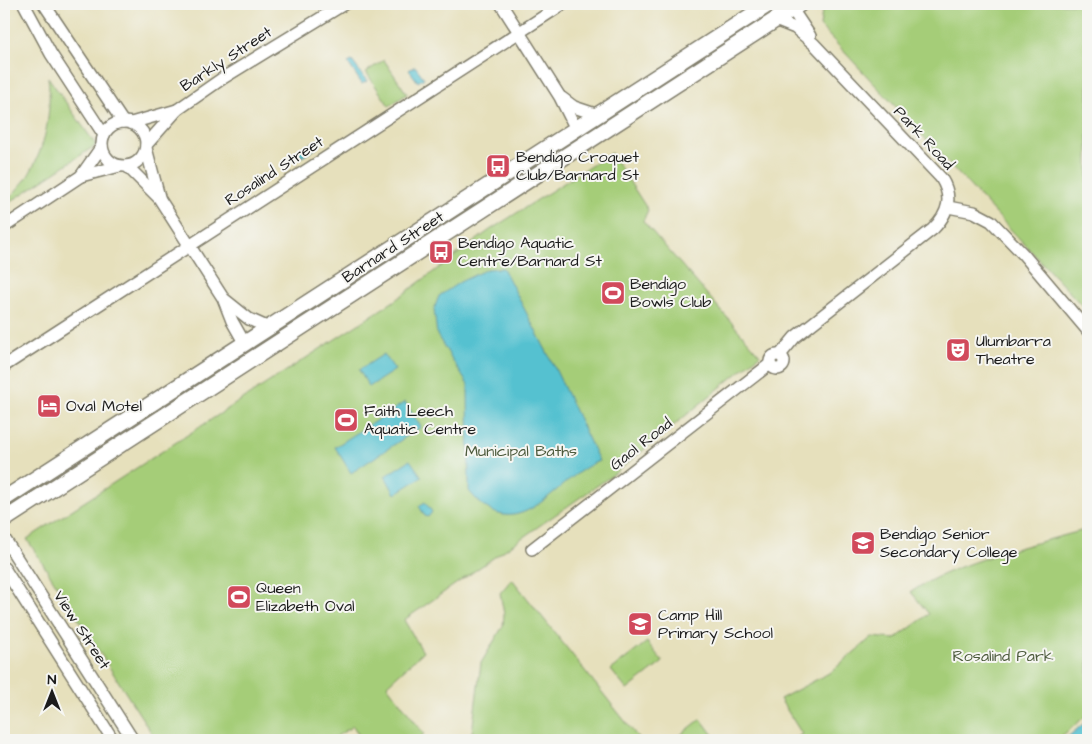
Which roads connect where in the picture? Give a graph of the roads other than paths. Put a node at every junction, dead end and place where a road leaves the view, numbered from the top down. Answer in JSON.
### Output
{"nodes":[{"id":1,"x":24,"y":4,"type":"edge"},
{"id":2,"x":44,"y":4,"type":"edge"},
{"id":3,"x":344,"y":4,"type":"edge"},
{"id":4,"x":501,"y":4,"type":"edge"},
{"id":5,"x":563,"y":4,"type":"edge"},
{"id":6,"x":769,"y":4,"type":"edge"},
{"id":7,"x":796,"y":7,"type":"edge"},
{"id":8,"x":775,"y":20,"type":"junction"},
{"id":9,"x":519,"y":32,"type":"junction"},
{"id":10,"x":814,"y":44,"type":"junction"},
{"id":11,"x":685,"y":58,"type":"junction"},
{"id":12,"x":682,"y":80,"type":"junction"},
{"id":13,"x":560,"y":97,"type":"junction"},
{"id":14,"x":177,"y":110,"type":"junction"},
{"id":15,"x":598,"y":115,"type":"junction"},
{"id":16,"x":127,"y":123,"type":"junction"},
{"id":17,"x":576,"y":129,"type":"junction"},
{"id":18,"x":103,"y":141,"type":"junction"},
{"id":19,"x":146,"y":147,"type":"junction"},
{"id":20,"x":124,"y":166,"type":"junction"},
{"id":21,"x":81,"y":176,"type":"junction"},
{"id":22,"x":159,"y":198,"type":"junction"},
{"id":23,"x":948,"y":207,"type":"junction"},
{"id":24,"x":4,"y":226,"type":"edge"},
{"id":25,"x":457,"y":227,"type":"junction"},
{"id":26,"x":190,"y":246,"type":"junction"},
{"id":27,"x":352,"y":275,"type":"junction"},
{"id":28,"x":223,"y":298,"type":"junction"},
{"id":29,"x":344,"y":300,"type":"junction"},
{"id":30,"x":268,"y":328,"type":"junction"},
{"id":31,"x":1088,"y":330,"type":"edge"},
{"id":32,"x":245,"y":344,"type":"junction"},
{"id":33,"x":4,"y":366,"type":"edge"},
{"id":34,"x":4,"y":499,"type":"edge"},
{"id":35,"x":4,"y":520,"type":"edge"},
{"id":36,"x":4,"y":538,"type":"edge"},
{"id":37,"x":532,"y":549,"type":"dead end"},
{"id":38,"x":4,"y":568,"type":"edge"},
{"id":39,"x":113,"y":740,"type":"edge"},
{"id":40,"x":133,"y":740,"type":"edge"}],
"edges":[{"from":1,"to":18,"type":"street"},
{"from":2,"to":16,"type":"street"},
{"from":3,"to":14,"type":"street","name":"Barkly Street"},
{"from":4,"to":9,"type":"street"},
{"from":5,"to":9,"type":"street","name":"Rosalind Street"},
{"from":6,"to":11,"type":"main road","name":"Barnard Street"},
{"from":7,"to":8,"type":"main road","name":"Barnard Street"},
{"from":7,"to":10,"type":"street","name":"Park Road"},
{"from":7,"to":11,"type":"main road"},
{"from":8,"to":10,"type":"street","name":"Park Road"},
{"from":8,"to":12,"type":"main road","name":"Barnard Street"},
{"from":9,"to":13,"type":"street"},
{"from":9,"to":26,"type":"street","name":"Rosalind Street"},
{"from":10,"to":23,"type":"street","name":"Park Road"},
{"from":11,"to":15,"type":"main road","name":"Barnard Street"},
{"from":12,"to":17,"type":"main road"},
{"from":12,"to":25,"type":"main road","name":"Barnard Street"},
{"from":13,"to":15,"type":"street"},
{"from":13,"to":17,"type":"street"},
{"from":14,"to":16,"type":"street","name":"Barkly Street"},
{"from":14,"to":19,"type":"street","name":"Barkly Street"},
{"from":15,"to":17,"type":"main road","name":"Barnard Street"},
{"from":16,"to":18,"type":"street"},
{"from":16,"to":19,"type":"street"},
{"from":17,"to":27,"type":"main road","name":"Barnard Street"},
{"from":18,"to":20,"type":"street"},
{"from":18,"to":21,"type":"street"},
{"from":19,"to":20,"type":"street"},
{"from":19,"to":22,"type":"street"},
{"from":20,"to":21,"type":"street"},
{"from":20,"to":22,"type":"street"},
{"from":21,"to":24,"type":"street"},
{"from":22,"to":26,"type":"street"},
{"from":23,"to":31,"type":"street"},
{"from":23,"to":37,"type":"street","name":"Gaol Road"},
{"from":25,"to":27,"type":"main road"},
{"from":25,"to":29,"type":"main road","name":"Barnard Street"},
{"from":26,"to":28,"type":"street"},
{"from":26,"to":33,"type":"street","name":"Rosalind Street"},
{"from":27,"to":30,"type":"main road","name":"Barnard Street"},
{"from":28,"to":30,"type":"street"},
{"from":28,"to":32,"type":"street"},
{"from":29,"to":32,"type":"main road"},
{"from":29,"to":35,"type":"main road","name":"Barnard Street"},
{"from":30,"to":32,"type":"main road","name":"Barnard Street"},
{"from":32,"to":34,"type":"main road","name":"Barnard Street"},
{"from":36,"to":40,"type":"street","name":"View Street"},
{"from":38,"to":39,"type":"street","name":"View Street"}]}
